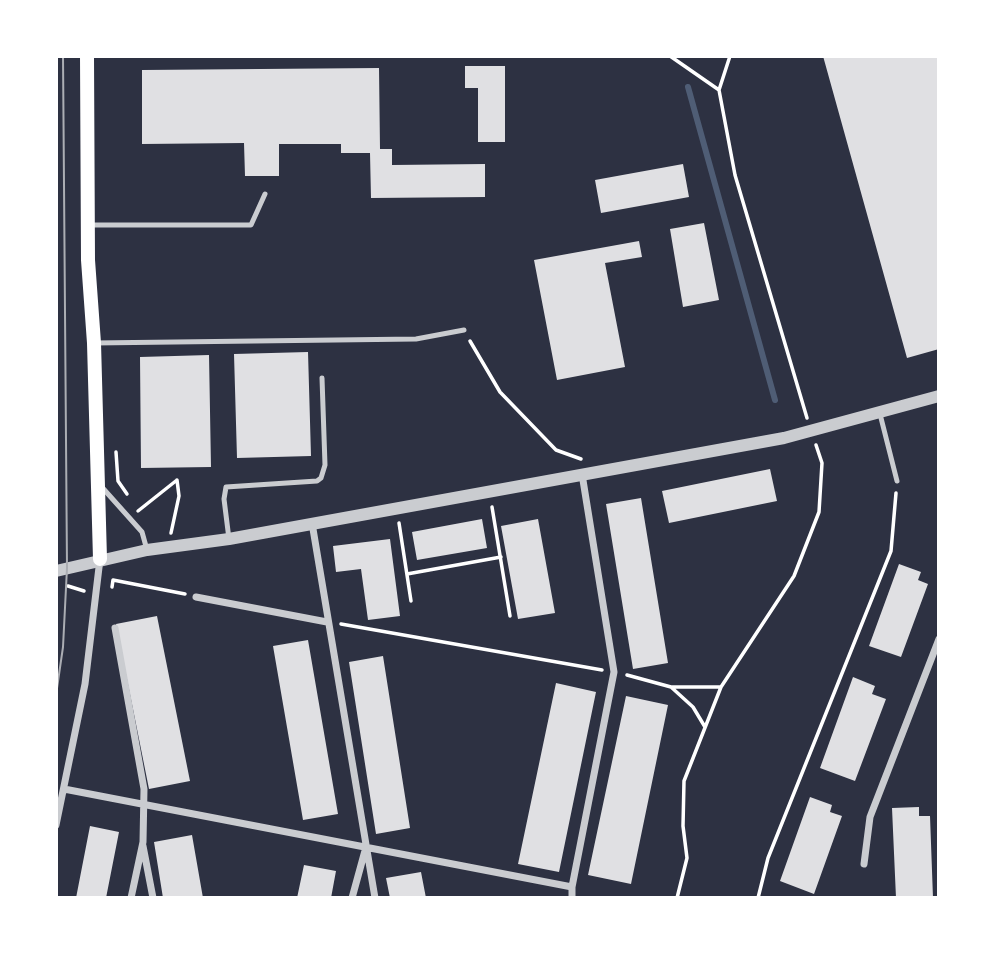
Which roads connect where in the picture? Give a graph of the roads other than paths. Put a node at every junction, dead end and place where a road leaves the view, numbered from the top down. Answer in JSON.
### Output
{"nodes":[{"id":1,"x":87,"y":56,"type":"edge"},
{"id":2,"x":265,"y":194,"type":"dead end"},
{"id":3,"x":88,"y":225,"type":"junction"},
{"id":4,"x":464,"y":330,"type":"road end"},
{"id":5,"x":94,"y":343,"type":"junction"},
{"id":6,"x":322,"y":378,"type":"dead end"},
{"id":7,"x":939,"y":396,"type":"edge"},
{"id":8,"x":880,"y":414,"type":"junction"},
{"id":9,"x":582,"y":473,"type":"junction"},
{"id":10,"x":897,"y":481,"type":"road end"},
{"id":11,"x":99,"y":484,"type":"junction"},
{"id":12,"x":312,"y":522,"type":"junction"},
{"id":13,"x":229,"y":539,"type":"junction"},
{"id":14,"x":147,"y":550,"type":"junction"},
{"id":15,"x":100,"y":559,"type":"junction"},
{"id":16,"x":56,"y":571,"type":"edge"},
{"id":17,"x":196,"y":597,"type":"road end"},
{"id":18,"x":327,"y":622,"type":"junction"},
{"id":19,"x":115,"y":628,"type":"dead end"},
{"id":20,"x":939,"y":639,"type":"edge"},
{"id":21,"x":64,"y":789,"type":"junction"},
{"id":22,"x":144,"y":804,"type":"junction"},
{"id":23,"x":56,"y":825,"type":"edge"},
{"id":24,"x":143,"y":842,"type":"junction"},
{"id":25,"x":367,"y":847,"type":"junction"},
{"id":26,"x":864,"y":864,"type":"dead end"},
{"id":27,"x":572,"y":887,"type":"junction"},
{"id":28,"x":131,"y":898,"type":"edge"},
{"id":29,"x":153,"y":898,"type":"edge"},
{"id":30,"x":352,"y":898,"type":"edge"},
{"id":31,"x":375,"y":898,"type":"edge"},
{"id":32,"x":572,"y":898,"type":"edge"}],
"edges":[{"from":1,"to":3,"type":"main road"},
{"from":2,"to":3,"type":"lane"},
{"from":3,"to":5,"type":"main road"},
{"from":4,"to":5,"type":"lane"},
{"from":5,"to":11,"type":"main road"},
{"from":6,"to":13,"type":"lane"},
{"from":7,"to":8,"type":"street"},
{"from":8,"to":9,"type":"street"},
{"from":8,"to":10,"type":"lane"},
{"from":9,"to":12,"type":"street"},
{"from":9,"to":27,"type":"street"},
{"from":11,"to":14,"type":"lane"},
{"from":11,"to":15,"type":"main road"},
{"from":12,"to":13,"type":"street"},
{"from":12,"to":18,"type":"street"},
{"from":13,"to":14,"type":"street"},
{"from":14,"to":15,"type":"street"},
{"from":15,"to":16,"type":"street"},
{"from":15,"to":21,"type":"street"},
{"from":17,"to":18,"type":"street"},
{"from":18,"to":25,"type":"street"},
{"from":19,"to":22,"type":"street"},
{"from":20,"to":26,"type":"street"},
{"from":21,"to":22,"type":"street"},
{"from":21,"to":23,"type":"street"},
{"from":22,"to":24,"type":"street"},
{"from":22,"to":25,"type":"street"},
{"from":24,"to":28,"type":"street"},
{"from":24,"to":29,"type":"street"},
{"from":25,"to":27,"type":"street"},
{"from":25,"to":30,"type":"street"},
{"from":25,"to":31,"type":"street"},
{"from":27,"to":32,"type":"street"}]}
